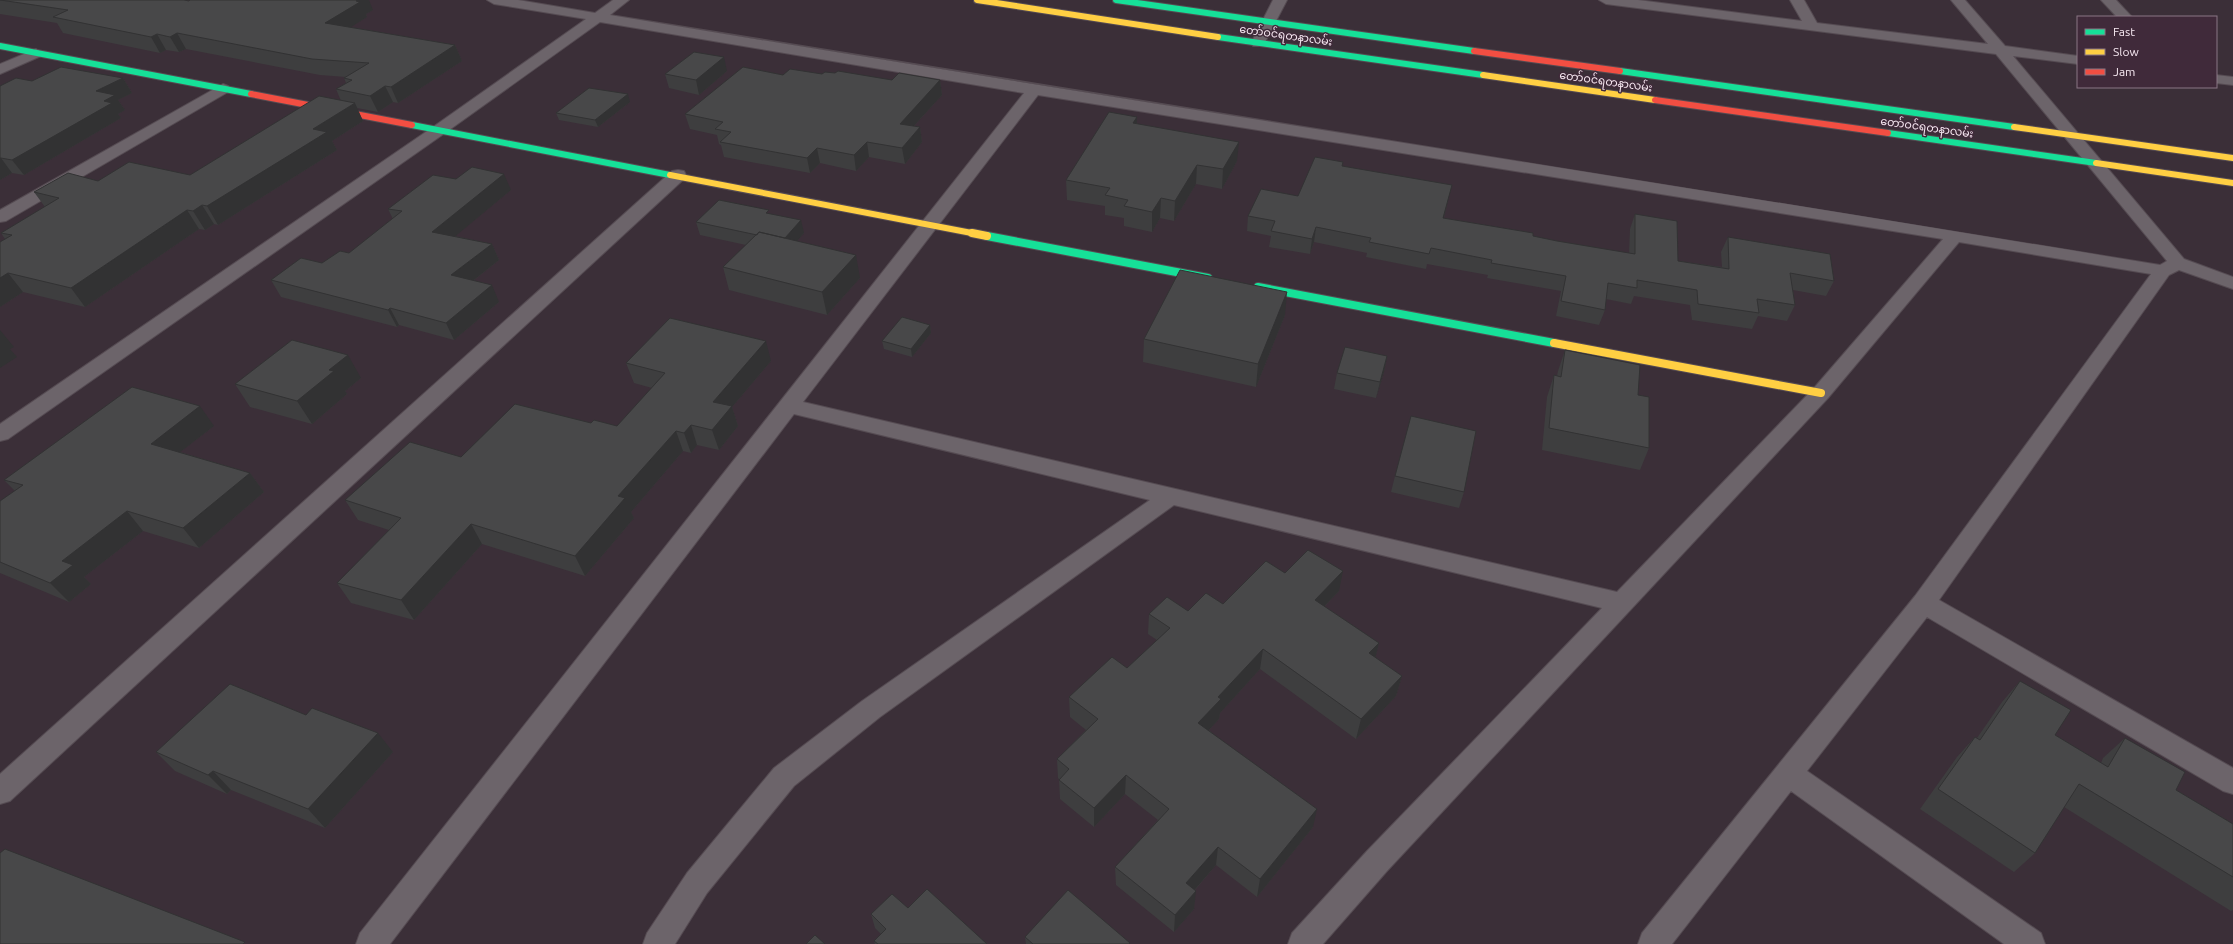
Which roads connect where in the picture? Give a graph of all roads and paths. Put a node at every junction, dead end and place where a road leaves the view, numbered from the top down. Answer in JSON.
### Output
{"nodes":[{"id":1,"x":494,"y":0,"type":"edge"},
{"id":2,"x":622,"y":0,"type":"edge"},
{"id":3,"x":977,"y":0,"type":"edge"},
{"id":4,"x":1116,"y":0,"type":"edge"},
{"id":5,"x":1280,"y":0,"type":"edge"},
{"id":6,"x":1606,"y":0,"type":"edge"},
{"id":7,"x":1797,"y":0,"type":"edge"},
{"id":8,"x":1958,"y":0,"type":"edge"},
{"id":9,"x":2108,"y":0,"type":"edge"},
{"id":10,"x":598,"y":16,"type":"junction"},
{"id":11,"x":2124,"y":16,"type":"edge"},
{"id":12,"x":1269,"y":22,"type":"junction"},
{"id":13,"x":1812,"y":26,"type":"junction"},
{"id":14,"x":1258,"y":43,"type":"junction"},
{"id":15,"x":0,"y":46,"type":"edge"},
{"id":16,"x":1998,"y":49,"type":"junction"},
{"id":17,"x":36,"y":53,"type":"junction"},
{"id":18,"x":2077,"y":60,"type":"edge"},
{"id":19,"x":0,"y":70,"type":"edge"},
{"id":20,"x":2217,"y":79,"type":"edge"},
{"id":21,"x":2233,"y":82,"type":"edge"},
{"id":22,"x":224,"y":89,"type":"junction"},
{"id":23,"x":1034,"y":90,"type":"junction"},
{"id":24,"x":439,"y":130,"type":"junction"},
{"id":25,"x":2072,"y":135,"type":"junction"},
{"id":26,"x":2233,"y":158,"type":"edge"},
{"id":27,"x":2097,"y":163,"type":"junction"},
{"id":28,"x":678,"y":174,"type":"junction"},
{"id":29,"x":2233,"y":183,"type":"edge"},
{"id":30,"x":0,"y":217,"type":"edge"},
{"id":31,"x":930,"y":226,"type":"junction"},
{"id":32,"x":1955,"y":236,"type":"junction"},
{"id":33,"x":2170,"y":267,"type":"junction"},
{"id":34,"x":1219,"y":280,"type":"edge"},
{"id":35,"x":2233,"y":282,"type":"edge"},
{"id":36,"x":1250,"y":286,"type":"edge"},
{"id":37,"x":1821,"y":393,"type":"junction"},
{"id":38,"x":789,"y":406,"type":"junction"},
{"id":39,"x":0,"y":434,"type":"edge"},
{"id":40,"x":1170,"y":497,"type":"junction"},
{"id":41,"x":1621,"y":603,"type":"junction"},
{"id":42,"x":1924,"y":603,"type":"junction"},
{"id":43,"x":1789,"y":774,"type":"junction"},
{"id":44,"x":2233,"y":782,"type":"edge"},
{"id":45,"x":0,"y":792,"type":"edge"},
{"id":46,"x":371,"y":944,"type":"edge"},
{"id":47,"x":658,"y":944,"type":"edge"},
{"id":48,"x":1303,"y":944,"type":"edge"},
{"id":49,"x":1653,"y":944,"type":"edge"},
{"id":50,"x":2030,"y":944,"type":"edge"}],
"edges":[{"from":1,"to":10,"type":"street"},
{"from":2,"to":10,"type":"street"},
{"from":3,"to":14,"type":"main road","name":"တော်ဝင်ရတနာလမ်း"},
{"from":4,"to":12,"type":"main road","name":"တော်ဝင်ရတနာလမ်း"},
{"from":5,"to":12,"type":"street"},
{"from":6,"to":13,"type":"street"},
{"from":7,"to":13,"type":"street"},
{"from":8,"to":16,"type":"street"},
{"from":9,"to":11,"type":"street"},
{"from":10,"to":23,"type":"street"},
{"from":10,"to":24,"type":"street"},
{"from":12,"to":14,"type":"street"},
{"from":12,"to":25,"type":"main road","name":"တော်ဝင်ရတနာလမ်း"},
{"from":13,"to":16,"type":"street"},
{"from":14,"to":27,"type":"main road","name":"တော်ဝင်ရတနာလမ်း"},
{"from":15,"to":17,"type":"main road"},
{"from":16,"to":18,"type":"street"},
{"from":16,"to":25,"type":"street"},
{"from":17,"to":19,"type":"street"},
{"from":17,"to":22,"type":"main road"},
{"from":20,"to":21,"type":"street"},
{"from":22,"to":24,"type":"main road"},
{"from":22,"to":30,"type":"street"},
{"from":23,"to":31,"type":"street"},
{"from":23,"to":32,"type":"street"},
{"from":24,"to":28,"type":"main road"},
{"from":24,"to":39,"type":"street"},
{"from":25,"to":26,"type":"main road","name":"တော်ဝင်ရတနာလမ်း"},
{"from":25,"to":27,"type":"street"},
{"from":27,"to":29,"type":"main road","name":"တော်ဝင်ရတနာလမ်း"},
{"from":27,"to":33,"type":"street"},
{"from":28,"to":31,"type":"main road"},
{"from":28,"to":45,"type":"street"},
{"from":31,"to":34,"type":"main road"},
{"from":31,"to":38,"type":"street"},
{"from":32,"to":33,"type":"street"},
{"from":32,"to":37,"type":"street"},
{"from":33,"to":35,"type":"street"},
{"from":33,"to":42,"type":"street"},
{"from":36,"to":37,"type":"main road"},
{"from":37,"to":41,"type":"street"},
{"from":38,"to":40,"type":"street"},
{"from":38,"to":46,"type":"street"},
{"from":40,"to":41,"type":"street"},
{"from":40,"to":47,"type":"street"},
{"from":41,"to":48,"type":"street"},
{"from":42,"to":43,"type":"street"},
{"from":42,"to":44,"type":"street"},
{"from":43,"to":49,"type":"street"},
{"from":43,"to":50,"type":"street"}]}
